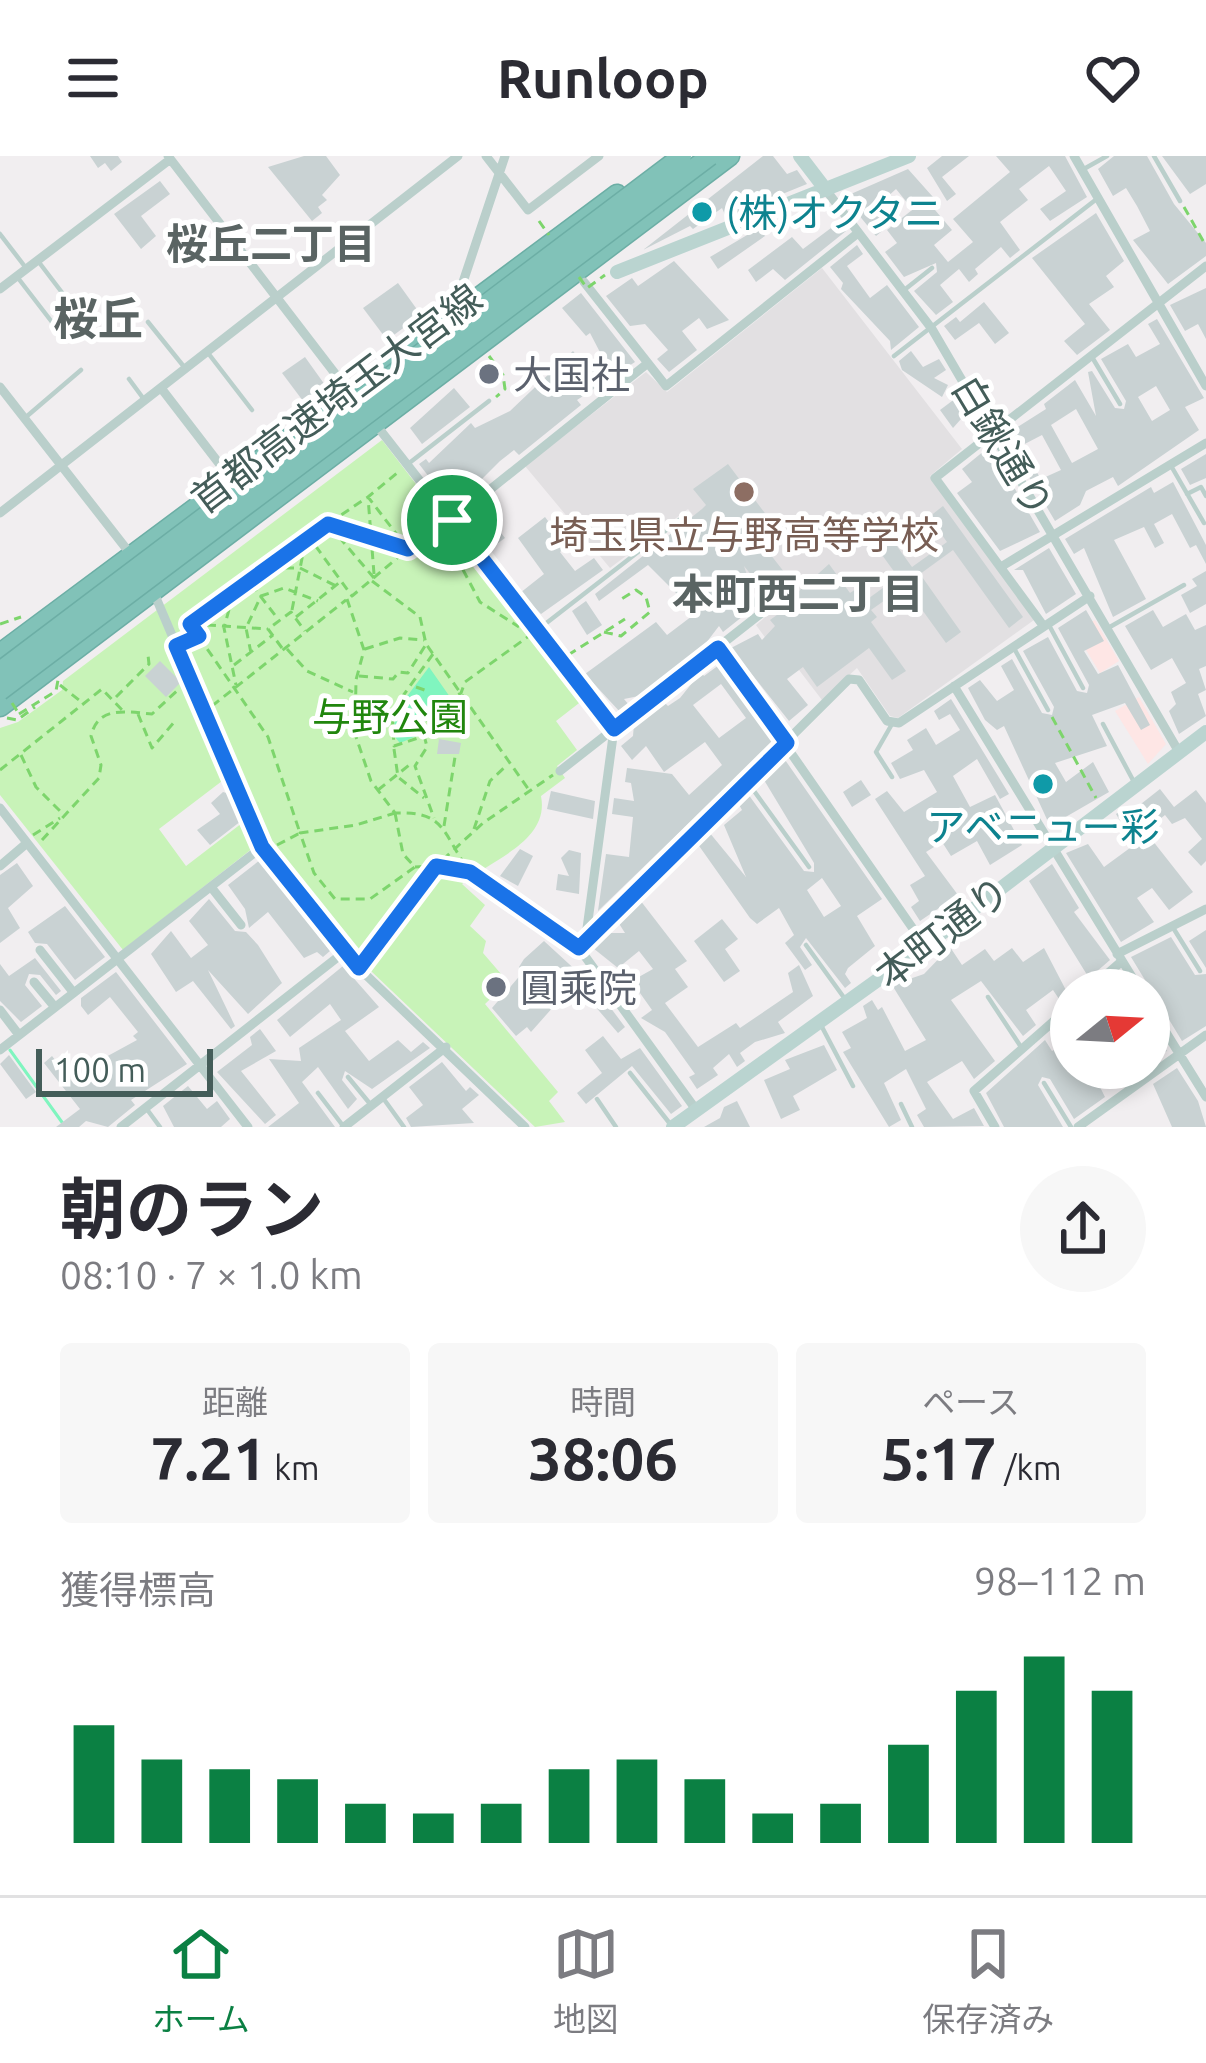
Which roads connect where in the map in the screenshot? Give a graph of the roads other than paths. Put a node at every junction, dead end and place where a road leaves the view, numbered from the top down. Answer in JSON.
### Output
{"nodes":[{"id":1,"x":458,"y":156,"type":"edge"},
{"id":2,"x":486,"y":156,"type":"edge"},
{"id":3,"x":505,"y":156,"type":"edge"},
{"id":4,"x":599,"y":156,"type":"edge"},
{"id":5,"x":669,"y":156,"type":"edge"},
{"id":6,"x":682,"y":156,"type":"edge"},
{"id":7,"x":710,"y":156,"type":"edge"},
{"id":8,"x":730,"y":156,"type":"edge"},
{"id":9,"x":800,"y":156,"type":"edge"},
{"id":10,"x":908,"y":156,"type":"edge"},
{"id":11,"x":1074,"y":156,"type":"edge"},
{"id":12,"x":1107,"y":156,"type":"edge"},
{"id":13,"x":1154,"y":156,"type":"edge"},
{"id":14,"x":168,"y":158,"type":"edge"},
{"id":15,"x":1082,"y":170,"type":"junction"},
{"id":16,"x":500,"y":174,"type":"junction"},
{"id":17,"x":826,"y":190,"type":"junction"},
{"id":18,"x":1098,"y":198,"type":"junction"},
{"id":19,"x":1180,"y":201,"type":"road end"},
{"id":20,"x":858,"y":233,"type":"junction"},
{"id":21,"x":0,"y":234,"type":"edge"},
{"id":22,"x":38,"y":261,"type":"junction"},
{"id":23,"x":1206,"y":266,"type":"edge"},
{"id":24,"x":932,"y":268,"type":"dead end"},
{"id":25,"x":22,"y":273,"type":"junction"},
{"id":26,"x":611,"y":274,"type":"road end"},
{"id":27,"x":585,"y":285,"type":"road end"},
{"id":28,"x":0,"y":289,"type":"edge"},
{"id":29,"x":903,"y":291,"type":"junction"},
{"id":30,"x":277,"y":297,"type":"junction"},
{"id":31,"x":1157,"y":305,"type":"junction"},
{"id":32,"x":452,"y":317,"type":"junction"},
{"id":33,"x":148,"y":322,"type":"dead end"},
{"id":34,"x":55,"y":326,"type":"dead end"},
{"id":35,"x":88,"y":328,"type":"dead end"},
{"id":36,"x":932,"y":329,"type":"junction"},
{"id":37,"x":207,"y":352,"type":"junction"},
{"id":38,"x":894,"y":356,"type":"dead end"},
{"id":39,"x":1091,"y":357,"type":"junction"},
{"id":40,"x":648,"y":363,"type":"junction"},
{"id":41,"x":185,"y":368,"type":"junction"},
{"id":42,"x":81,"y":370,"type":"dead end"},
{"id":43,"x":128,"y":379,"type":"dead end"},
{"id":44,"x":1206,"y":386,"type":"edge"},
{"id":45,"x":0,"y":387,"type":"edge"},
{"id":46,"x":161,"y":388,"type":"junction"},
{"id":47,"x":350,"y":393,"type":"junction"},
{"id":48,"x":145,"y":400,"type":"junction"},
{"id":49,"x":489,"y":400,"type":"road end"},
{"id":50,"x":12,"y":403,"type":"junction"},
{"id":51,"x":1120,"y":404,"type":"dead end"},
{"id":52,"x":252,"y":410,"type":"dead end"},
{"id":53,"x":0,"y":412,"type":"edge"},
{"id":54,"x":25,"y":418,"type":"junction"},
{"id":55,"x":377,"y":426,"type":"junction"},
{"id":56,"x":996,"y":431,"type":"junction"},
{"id":57,"x":1206,"y":442,"type":"edge"},
{"id":58,"x":408,"y":464,"type":"junction"},
{"id":59,"x":1170,"y":464,"type":"junction"},
{"id":60,"x":61,"y":465,"type":"junction"},
{"id":61,"x":221,"y":466,"type":"dead end"},
{"id":62,"x":1187,"y":494,"type":"junction"},
{"id":63,"x":1206,"y":496,"type":"edge"},
{"id":64,"x":0,"y":513,"type":"edge"},
{"id":65,"x":687,"y":514,"type":"dead end"},
{"id":66,"x":452,"y":520,"type":"junction"},
{"id":67,"x":1204,"y":523,"type":"edge"},
{"id":68,"x":1055,"y":532,"type":"junction"},
{"id":69,"x":132,"y":556,"type":"junction"},
{"id":70,"x":1004,"y":565,"type":"junction"},
{"id":71,"x":1184,"y":585,"type":"dead end"},
{"id":72,"x":154,"y":593,"type":"junction"},
{"id":73,"x":1090,"y":596,"type":"junction"},
{"id":74,"x":764,"y":611,"type":"dead end"},
{"id":75,"x":1044,"y":623,"type":"junction"},
{"id":76,"x":1108,"y":628,"type":"junction"},
{"id":77,"x":538,"y":629,"type":"junction"},
{"id":78,"x":1012,"y":645,"type":"junction"},
{"id":79,"x":718,"y":648,"type":"junction"},
{"id":80,"x":0,"y":653,"type":"edge"},
{"id":81,"x":0,"y":671,"type":"edge"},
{"id":82,"x":954,"y":686,"type":"junction"},
{"id":83,"x":1083,"y":688,"type":"dead end"},
{"id":84,"x":0,"y":691,"type":"edge"},
{"id":85,"x":1048,"y":710,"type":"road end"},
{"id":86,"x":11,"y":714,"type":"edge"},
{"id":87,"x":892,"y":724,"type":"junction"},
{"id":88,"x":1103,"y":724,"type":"dead end"},
{"id":89,"x":614,"y":729,"type":"junction"},
{"id":90,"x":1206,"y":732,"type":"edge"},
{"id":91,"x":787,"y":743,"type":"junction"},
{"id":92,"x":1180,"y":752,"type":"junction"},
{"id":93,"x":560,"y":772,"type":"road end"},
{"id":94,"x":892,"y":777,"type":"dead end"},
{"id":95,"x":748,"y":783,"type":"junction"},
{"id":96,"x":1136,"y":785,"type":"junction"},
{"id":97,"x":0,"y":808,"type":"edge"},
{"id":98,"x":29,"y":840,"type":"junction"},
{"id":99,"x":262,"y":847,"type":"junction"},
{"id":100,"x":1051,"y":850,"type":"junction"},
{"id":101,"x":0,"y":866,"type":"edge"},
{"id":102,"x":809,"y":867,"type":"dead end"},
{"id":103,"x":471,"y":873,"type":"road end"},
{"id":104,"x":212,"y":887,"type":"junction"},
{"id":105,"x":1206,"y":909,"type":"edge"},
{"id":106,"x":241,"y":925,"type":"dead end"},
{"id":107,"x":1172,"y":926,"type":"junction"},
{"id":108,"x":806,"y":945,"type":"dead end"},
{"id":109,"x":582,"y":946,"type":"junction"},
{"id":110,"x":926,"y":946,"type":"junction"},
{"id":111,"x":40,"y":950,"type":"dead end"},
{"id":112,"x":343,"y":953,"type":"junction"},
{"id":113,"x":1120,"y":958,"type":"junction"},
{"id":114,"x":118,"y":960,"type":"junction"},
{"id":115,"x":1110,"y":969,"type":"edge"},
{"id":116,"x":1127,"y":969,"type":"edge"},
{"id":117,"x":1200,"y":970,"type":"dead end"},
{"id":118,"x":34,"y":982,"type":"dead end"},
{"id":119,"x":74,"y":992,"type":"junction"},
{"id":120,"x":988,"y":997,"type":"dead end"},
{"id":121,"x":847,"y":1003,"type":"junction"},
{"id":122,"x":54,"y":1006,"type":"junction"},
{"id":123,"x":0,"y":1010,"type":"edge"},
{"id":124,"x":820,"y":1023,"type":"junction"},
{"id":125,"x":1050,"y":1024,"type":"edge"},
{"id":126,"x":19,"y":1034,"type":"junction"},
{"id":127,"x":1206,"y":1035,"type":"edge"},
{"id":128,"x":1170,"y":1039,"type":"edge"},
{"id":129,"x":446,"y":1047,"type":"junction"},
{"id":130,"x":1022,"y":1049,"type":"junction"},
{"id":131,"x":0,"y":1050,"type":"edge"},
{"id":132,"x":1178,"y":1052,"type":"junction"},
{"id":133,"x":200,"y":1066,"type":"junction"},
{"id":134,"x":630,"y":1073,"type":"dead end"},
{"id":135,"x":348,"y":1077,"type":"dead end"},
{"id":136,"x":1044,"y":1083,"type":"dead end"},
{"id":137,"x":853,"y":1086,"type":"dead end"},
{"id":138,"x":318,"y":1094,"type":"dead end"},
{"id":139,"x":1206,"y":1097,"type":"edge"},
{"id":140,"x":383,"y":1098,"type":"junction"},
{"id":141,"x":597,"y":1100,"type":"dead end"},
{"id":142,"x":901,"y":1104,"type":"dead end"},
{"id":143,"x":372,"y":1106,"type":"junction"},
{"id":144,"x":146,"y":1108,"type":"junction"},
{"id":145,"x":697,"y":1111,"type":"junction"},
{"id":146,"x":127,"y":1125,"type":"edge"},
{"id":147,"x":160,"y":1127,"type":"edge"},
{"id":148,"x":248,"y":1127,"type":"edge"},
{"id":149,"x":344,"y":1127,"type":"edge"},
{"id":150,"x":404,"y":1127,"type":"edge"},
{"id":151,"x":525,"y":1127,"type":"edge"},
{"id":152,"x":616,"y":1127,"type":"edge"},
{"id":153,"x":673,"y":1127,"type":"edge"},
{"id":154,"x":912,"y":1127,"type":"edge"},
{"id":155,"x":995,"y":1127,"type":"edge"},
{"id":156,"x":1074,"y":1127,"type":"edge"}],
"edges":[{"from":1,"to":30,"type":"street"},
{"from":2,"to":16,"type":"street"},
{"from":3,"to":16,"type":"street"},
{"from":4,"to":16,"type":"street"},
{"from":5,"to":32,"type":"highway"},
{"from":6,"to":81,"type":"highway","name":"首都高速埼玉大宮線","bridge":true},
{"from":7,"to":84,"type":"highway","name":"首都高速埼玉大宮線","bridge":true},
{"from":8,"to":55,"type":"highway"},
{"from":9,"to":17,"type":"main road","name":"白鍬通り"},
{"from":10,"to":17,"type":"main road"},
{"from":11,"to":15,"type":"street"},
{"from":12,"to":15,"type":"lane"},
{"from":13,"to":19,"type":"lane"},
{"from":14,"to":22,"type":"street"},
{"from":14,"to":30,"type":"street"},
{"from":15,"to":18,"type":"street"},
{"from":16,"to":32,"type":"street"},
{"from":17,"to":20,"type":"street","name":"白鍬通り"},
{"from":17,"to":26,"type":"main road"},
{"from":18,"to":31,"type":"street"},
{"from":18,"to":36,"type":"lane"},
{"from":20,"to":29,"type":"street","name":"白鍬通り"},
{"from":20,"to":40,"type":"street"},
{"from":21,"to":25,"type":"lane"},
{"from":22,"to":25,"type":"street"},
{"from":22,"to":35,"type":"lane"},
{"from":23,"to":31,"type":"street"},
{"from":24,"to":29,"type":"lane"},
{"from":25,"to":28,"type":"street"},
{"from":25,"to":34,"type":"lane"},
{"from":27,"to":40,"type":"street"},
{"from":29,"to":36,"type":"street","name":"白鍬通り"},
{"from":30,"to":37,"type":"street"},
{"from":30,"to":47,"type":"street"},
{"from":31,"to":39,"type":"street"},
{"from":31,"to":44,"type":"street"},
{"from":32,"to":47,"type":"highway"},
{"from":33,"to":41,"type":"lane"},
{"from":36,"to":38,"type":"lane"},
{"from":36,"to":56,"type":"street","name":"白鍬通り"},
{"from":37,"to":41,"type":"street"},
{"from":37,"to":52,"type":"lane"},
{"from":39,"to":51,"type":"lane"},
{"from":39,"to":56,"type":"street"},
{"from":40,"to":66,"type":"street"},
{"from":41,"to":46,"type":"street"},
{"from":42,"to":54,"type":"lane"},
{"from":43,"to":48,"type":"lane"},
{"from":45,"to":50,"type":"street"},
{"from":46,"to":48,"type":"street"},
{"from":46,"to":61,"type":"street"},
{"from":47,"to":69,"type":"highway"},
{"from":48,"to":60,"type":"street"},
{"from":49,"to":58,"type":"lane"},
{"from":50,"to":53,"type":"lane"},
{"from":50,"to":54,"type":"street"},
{"from":54,"to":60,"type":"street"},
{"from":55,"to":58,"type":"street"},
{"from":55,"to":72,"type":"highway"},
{"from":56,"to":68,"type":"street","name":"白鍬通り"},
{"from":56,"to":70,"type":"street"},
{"from":57,"to":59,"type":"street"},
{"from":58,"to":66,"type":"street"},
{"from":59,"to":62,"type":"lane"},
{"from":59,"to":68,"type":"street"},
{"from":60,"to":64,"type":"street"},
{"from":60,"to":69,"type":"street"},
{"from":62,"to":63,"type":"lane"},
{"from":62,"to":67,"type":"lane"},
{"from":65,"to":77,"type":"lane"},
{"from":66,"to":77,"type":"street"},
{"from":68,"to":70,"type":"street"},
{"from":68,"to":73,"type":"street","name":"白鍬通り"},
{"from":69,"to":80,"type":"highway"},
{"from":70,"to":75,"type":"street"},
{"from":71,"to":76,"type":"lane"},
{"from":72,"to":86,"type":"highway"},
{"from":72,"to":99,"type":"street"},
{"from":73,"to":75,"type":"street"},
{"from":73,"to":76,"type":"street","name":"白鍬通り"},
{"from":74,"to":79,"type":"street"},
{"from":75,"to":78,"type":"street"},
{"from":75,"to":83,"type":"lane"},
{"from":76,"to":92,"type":"street","name":"白鍬通り"},
{"from":77,"to":89,"type":"street"},
{"from":78,"to":82,"type":"street"},
{"from":78,"to":85,"type":"lane"},
{"from":79,"to":89,"type":"street"},
{"from":79,"to":91,"type":"street"},
{"from":82,"to":87,"type":"street"},
{"from":82,"to":100,"type":"street"},
{"from":87,"to":91,"type":"street"},
{"from":87,"to":94,"type":"lane"},
{"from":88,"to":96,"type":"lane"},
{"from":89,"to":93,"type":"street"},
{"from":89,"to":109,"type":"street"},
{"from":90,"to":92,"type":"main road","name":"本町通り"},
{"from":91,"to":95,"type":"street"},
{"from":91,"to":110,"type":"street"},
{"from":92,"to":96,"type":"main road","name":"本町通り"},
{"from":95,"to":102,"type":"lane"},
{"from":95,"to":109,"type":"street"},
{"from":96,"to":100,"type":"main road","name":"本町通り"},
{"from":97,"to":98,"type":"street"},
{"from":98,"to":101,"type":"street"},
{"from":98,"to":114,"type":"street"},
{"from":99,"to":104,"type":"street"},
{"from":99,"to":112,"type":"street"},
{"from":100,"to":110,"type":"main road","name":"本町通り"},
{"from":100,"to":113,"type":"street"},
{"from":103,"to":109,"type":"street"},
{"from":104,"to":106,"type":"street"},
{"from":104,"to":114,"type":"street"},
{"from":105,"to":107,"type":"street"},
{"from":107,"to":113,"type":"street"},
{"from":107,"to":117,"type":"lane"},
{"from":108,"to":121,"type":"lane"},
{"from":109,"to":145,"type":"street"},
{"from":110,"to":121,"type":"main road","name":"本町通り"},
{"from":111,"to":119,"type":"street"},
{"from":112,"to":129,"type":"street"},
{"from":112,"to":133,"type":"street"},
{"from":113,"to":115,"type":"street"},
{"from":113,"to":116,"type":"street"},
{"from":114,"to":119,"type":"street"},
{"from":114,"to":133,"type":"street"},
{"from":118,"to":122,"type":"street"},
{"from":119,"to":122,"type":"street"},
{"from":120,"to":130,"type":"lane"},
{"from":121,"to":124,"type":"main road","name":"本町通り"},
{"from":122,"to":126,"type":"street"},
{"from":123,"to":126,"type":"street"},
{"from":124,"to":137,"type":"lane"},
{"from":124,"to":145,"type":"main road","name":"本町通り"},
{"from":125,"to":130,"type":"street"},
{"from":126,"to":131,"type":"street"},
{"from":127,"to":132,"type":"street"},
{"from":128,"to":132,"type":"street"},
{"from":129,"to":140,"type":"street"},
{"from":129,"to":151,"type":"street"},
{"from":130,"to":155,"type":"street"},
{"from":132,"to":139,"type":"street"},
{"from":132,"to":156,"type":"street"},
{"from":133,"to":144,"type":"street"},
{"from":133,"to":148,"type":"street"},
{"from":134,"to":153,"type":"lane"},
{"from":135,"to":143,"type":"lane"},
{"from":136,"to":156,"type":"lane"},
{"from":138,"to":149,"type":"lane"},
{"from":140,"to":143,"type":"street"},
{"from":140,"to":150,"type":"lane"},
{"from":141,"to":152,"type":"lane"},
{"from":142,"to":154,"type":"lane"},
{"from":143,"to":149,"type":"street"},
{"from":144,"to":146,"type":"street"},
{"from":144,"to":147,"type":"lane"},
{"from":145,"to":153,"type":"main road","name":"本町通り"}]}
